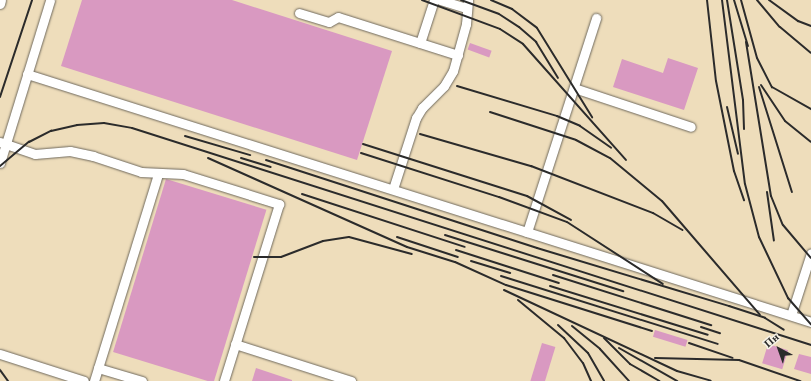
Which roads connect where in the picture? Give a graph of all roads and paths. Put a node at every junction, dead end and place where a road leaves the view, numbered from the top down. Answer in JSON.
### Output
{"nodes":[{"id":1,"x":50,"y":0,"type":"edge"},
{"id":2,"x":434,"y":0,"type":"edge"},
{"id":3,"x":440,"y":0,"type":"edge"},
{"id":4,"x":467,"y":4,"type":"edge"},
{"id":5,"x":299,"y":13,"type":"dead end"},
{"id":6,"x":596,"y":18,"type":"dead end"},
{"id":7,"x":420,"y":43,"type":"junction"},
{"id":8,"x":458,"y":55,"type":"junction"},
{"id":9,"x":27,"y":74,"type":"junction"},
{"id":10,"x":574,"y":88,"type":"junction"},
{"id":11,"x":691,"y":127,"type":"dead end"},
{"id":12,"x":3,"y":143,"type":"edge"},
{"id":13,"x":0,"y":163,"type":"edge"},
{"id":14,"x":158,"y":174,"type":"junction"},
{"id":15,"x":393,"y":190,"type":"junction"},
{"id":16,"x":527,"y":232,"type":"junction"},
{"id":17,"x":811,"y":253,"type":"edge"},
{"id":18,"x":791,"y":315,"type":"junction"},
{"id":19,"x":811,"y":322,"type":"edge"},
{"id":20,"x":235,"y":344,"type":"junction"},
{"id":21,"x":0,"y":354,"type":"edge"},
{"id":22,"x":98,"y":368,"type":"junction"},
{"id":23,"x":84,"y":381,"type":"edge"},
{"id":24,"x":94,"y":381,"type":"edge"},
{"id":25,"x":142,"y":381,"type":"edge"},
{"id":26,"x":224,"y":381,"type":"edge"},
{"id":27,"x":351,"y":381,"type":"edge"}],
"edges":[{"from":1,"to":9,"type":"lane"},
{"from":2,"to":7,"type":"lane"},
{"from":3,"to":4,"type":"lane"},
{"from":4,"to":8,"type":"lane"},
{"from":5,"to":7,"type":"lane"},
{"from":6,"to":10,"type":"lane"},
{"from":7,"to":8,"type":"lane"},
{"from":8,"to":15,"type":"lane"},
{"from":9,"to":12,"type":"lane"},
{"from":9,"to":15,"type":"lane"},
{"from":10,"to":11,"type":"lane"},
{"from":10,"to":16,"type":"lane"},
{"from":12,"to":13,"type":"lane"},
{"from":12,"to":14,"type":"lane"},
{"from":14,"to":20,"type":"lane"},
{"from":14,"to":22,"type":"lane"},
{"from":15,"to":16,"type":"lane"},
{"from":16,"to":18,"type":"lane"},
{"from":17,"to":18,"type":"lane"},
{"from":18,"to":19,"type":"lane"},
{"from":20,"to":26,"type":"lane"},
{"from":20,"to":27,"type":"lane"},
{"from":21,"to":23,"type":"lane"},
{"from":22,"to":24,"type":"lane"},
{"from":22,"to":25,"type":"lane"}]}
